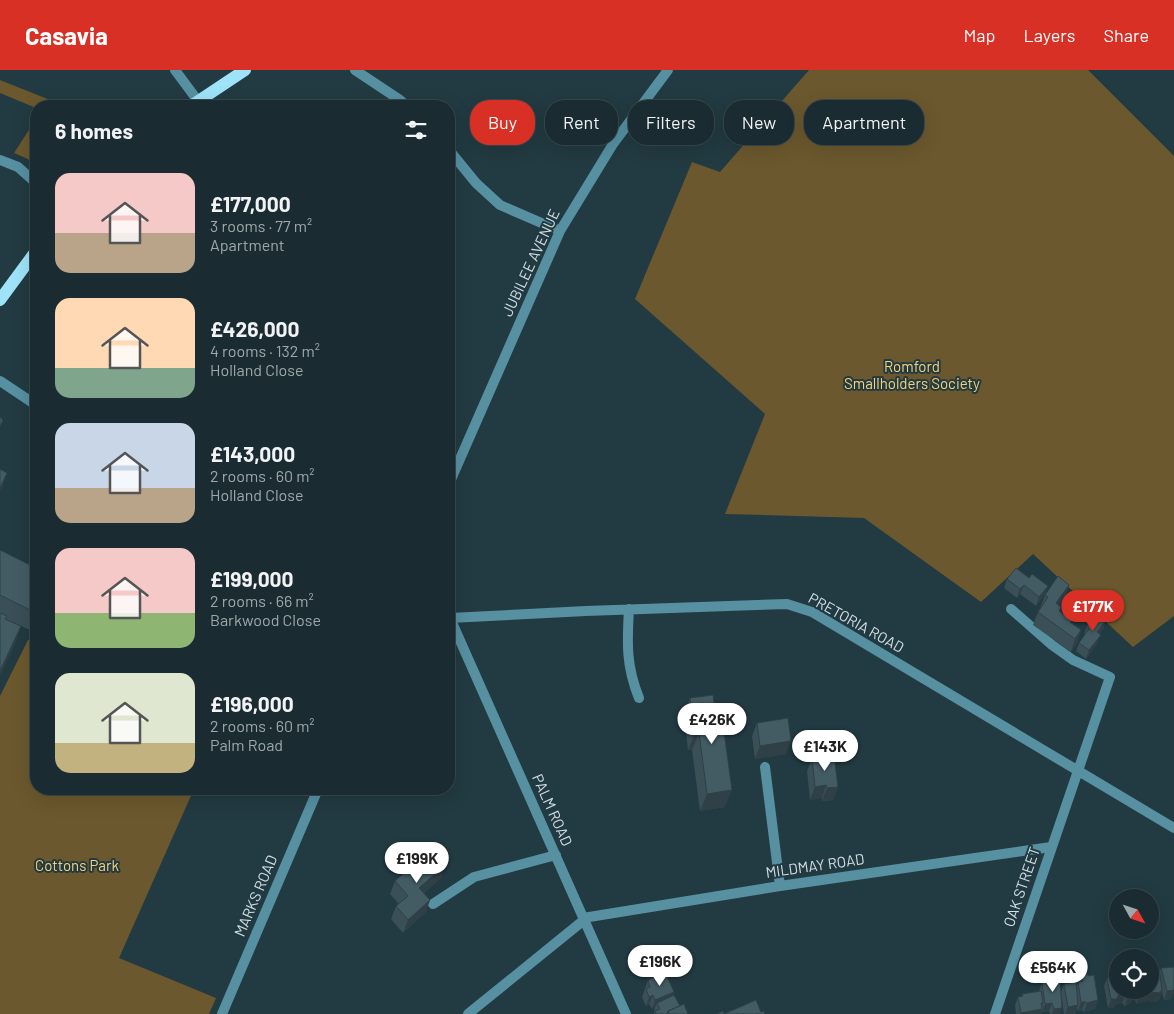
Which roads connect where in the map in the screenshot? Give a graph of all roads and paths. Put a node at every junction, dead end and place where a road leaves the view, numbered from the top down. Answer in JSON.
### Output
{"nodes":[{"id":1,"x":175,"y":70,"type":"edge"},
{"id":2,"x":245,"y":70,"type":"edge"},
{"id":3,"x":355,"y":70,"type":"edge"},
{"id":4,"x":668,"y":70,"type":"edge"},
{"id":5,"x":192,"y":100,"type":"edge"},
{"id":6,"x":200,"y":100,"type":"edge"},
{"id":7,"x":400,"y":100,"type":"edge"},
{"id":8,"x":455,"y":157,"type":"edge"},
{"id":9,"x":0,"y":160,"type":"edge"},
{"id":10,"x":30,"y":178,"type":"edge"},
{"id":11,"x":560,"y":231,"type":"junction"},
{"id":12,"x":30,"y":259,"type":"edge"},
{"id":13,"x":0,"y":300,"type":"edge"},
{"id":14,"x":0,"y":381,"type":"edge"},
{"id":15,"x":30,"y":401,"type":"edge"},
{"id":16,"x":455,"y":470,"type":"edge"},
{"id":17,"x":629,"y":609,"type":"junction"},
{"id":18,"x":1011,"y":610,"type":"dead end"},
{"id":19,"x":455,"y":618,"type":"edge"},
{"id":20,"x":455,"y":629,"type":"edge"},
{"id":21,"x":639,"y":698,"type":"dead end"},
{"id":22,"x":765,"y":768,"type":"dead end"},
{"id":23,"x":1078,"y":770,"type":"junction"},
{"id":24,"x":315,"y":795,"type":"edge"},
{"id":25,"x":1174,"y":828,"type":"edge"},
{"id":26,"x":1051,"y":847,"type":"junction"},
{"id":27,"x":556,"y":855,"type":"junction"},
{"id":28,"x":780,"y":886,"type":"junction"},
{"id":29,"x":433,"y":904,"type":"dead end"},
{"id":30,"x":584,"y":919,"type":"junction"},
{"id":31,"x":222,"y":1014,"type":"edge"},
{"id":32,"x":468,"y":1014,"type":"edge"},
{"id":33,"x":626,"y":1014,"type":"edge"},
{"id":34,"x":995,"y":1014,"type":"edge"}],
"edges":[{"from":1,"to":5,"type":"street"},
{"from":2,"to":6,"type":"main road"},
{"from":3,"to":7,"type":"street"},
{"from":4,"to":11,"type":"street","name":"JUBILEE AVENUE"},
{"from":8,"to":11,"type":"street"},
{"from":9,"to":10,"type":"street"},
{"from":11,"to":16,"type":"street","name":"JUBILEE AVENUE"},
{"from":12,"to":13,"type":"main road"},
{"from":14,"to":15,"type":"street"},
{"from":17,"to":19,"type":"street","name":"PRETORIA ROAD"},
{"from":17,"to":21,"type":"street"},
{"from":17,"to":23,"type":"street","name":"PRETORIA ROAD"},
{"from":18,"to":23,"type":"street","name":"OAK STREET"},
{"from":20,"to":27,"type":"street","name":"PALM ROAD"},
{"from":22,"to":28,"type":"street"},
{"from":23,"to":25,"type":"street","name":"PRETORIA ROAD"},
{"from":23,"to":26,"type":"street","name":"OAK STREET"},
{"from":24,"to":31,"type":"street","name":"MARKS ROAD"},
{"from":26,"to":28,"type":"street","name":"MILDMAY ROAD"},
{"from":26,"to":34,"type":"street","name":"OAK STREET"},
{"from":27,"to":29,"type":"street"},
{"from":27,"to":30,"type":"street","name":"PALM ROAD"},
{"from":28,"to":30,"type":"street","name":"MILDMAY ROAD"},
{"from":30,"to":32,"type":"street","name":"MILDMAY ROAD"},
{"from":30,"to":33,"type":"street","name":"PALM ROAD"}]}
